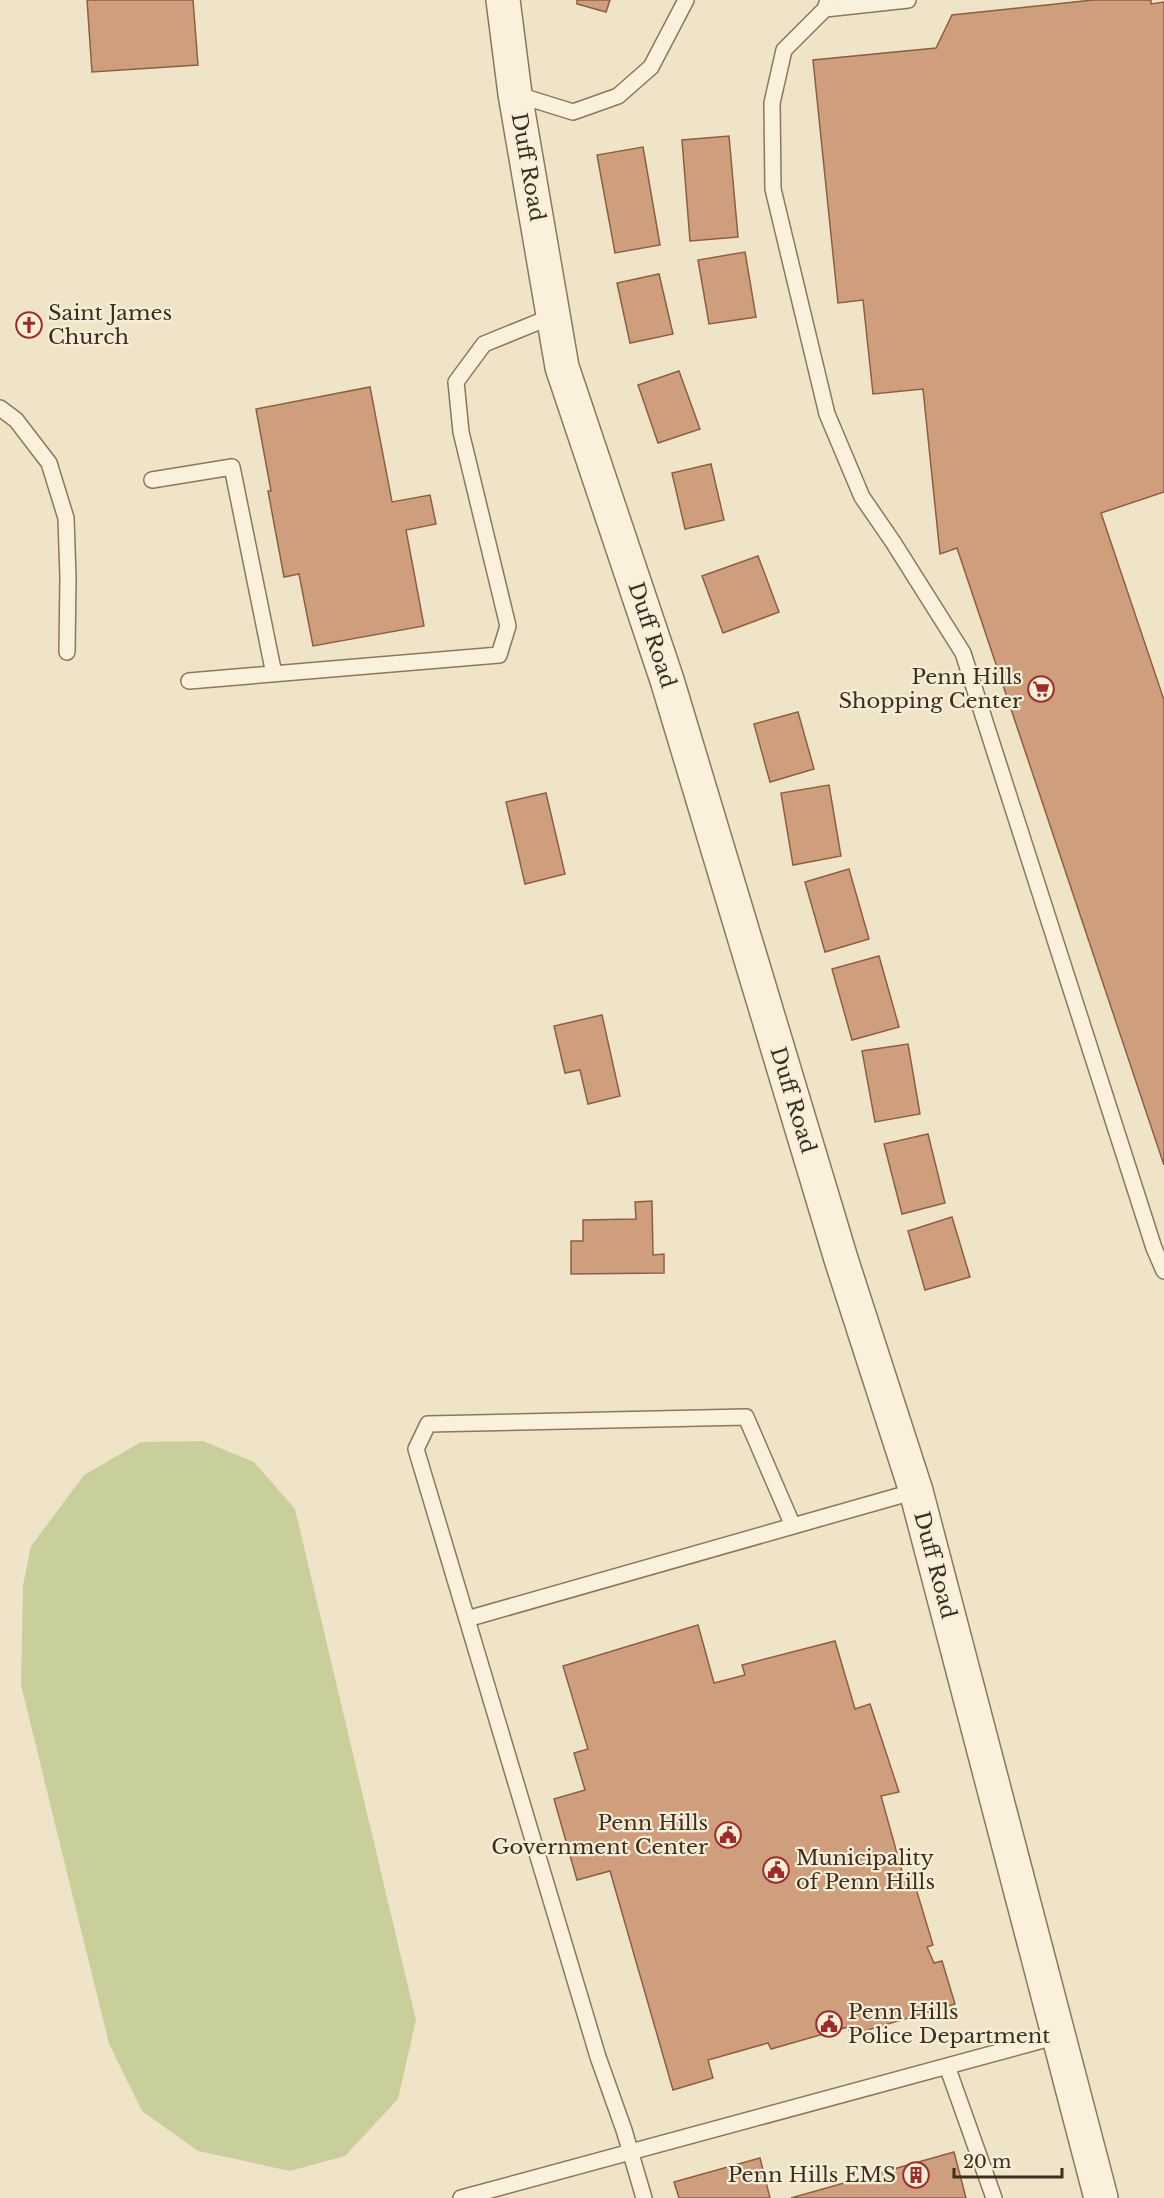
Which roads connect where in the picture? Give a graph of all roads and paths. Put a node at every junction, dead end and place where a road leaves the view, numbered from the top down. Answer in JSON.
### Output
{"nodes":[{"id":1,"x":503,"y":0,"type":"edge"},
{"id":2,"x":686,"y":0,"type":"edge"},
{"id":3,"x":908,"y":0,"type":"edge"},
{"id":4,"x":827,"y":4,"type":"edge"},
{"id":5,"x":515,"y":94,"type":"junction"},
{"id":6,"x":553,"y":316,"type":"junction"},
{"id":7,"x":0,"y":408,"type":"edge"},
{"id":8,"x":152,"y":480,"type":"dead end"},
{"id":9,"x":67,"y":652,"type":"dead end"},
{"id":10,"x":274,"y":674,"type":"junction"},
{"id":11,"x":189,"y":681,"type":"dead end"},
{"id":12,"x":1164,"y":1271,"type":"edge"},
{"id":13,"x":916,"y":1491,"type":"junction"},
{"id":14,"x":794,"y":1526,"type":"junction"},
{"id":15,"x":467,"y":1619,"type":"junction"},
{"id":16,"x":1058,"y":2036,"type":"junction"},
{"id":17,"x":947,"y":2066,"type":"junction"},
{"id":18,"x":630,"y":2152,"type":"junction"},
{"id":19,"x":461,"y":2198,"type":"edge"},
{"id":20,"x":644,"y":2198,"type":"edge"},
{"id":21,"x":994,"y":2198,"type":"edge"},
{"id":22,"x":1101,"y":2198,"type":"edge"}],
"edges":[{"from":1,"to":5,"type":"street","name":"Duff Road"},
{"from":2,"to":5,"type":"lane"},
{"from":3,"to":4,"type":"lane"},
{"from":4,"to":12,"type":"lane"},
{"from":5,"to":6,"type":"street","name":"Duff Road"},
{"from":6,"to":10,"type":"lane"},
{"from":6,"to":13,"type":"street","name":"Duff Road"},
{"from":7,"to":9,"type":"lane"},
{"from":8,"to":10,"type":"lane"},
{"from":10,"to":11,"type":"lane"},
{"from":13,"to":14,"type":"lane"},
{"from":13,"to":16,"type":"street","name":"Duff Road"},
{"from":14,"to":15,"type":"lane"},
{"from":14,"to":15,"type":"lane"},
{"from":15,"to":18,"type":"lane"},
{"from":16,"to":17,"type":"lane"},
{"from":16,"to":22,"type":"street","name":"Duff Road"},
{"from":17,"to":18,"type":"lane"},
{"from":17,"to":21,"type":"lane"},
{"from":18,"to":19,"type":"lane"},
{"from":18,"to":20,"type":"lane"}]}
